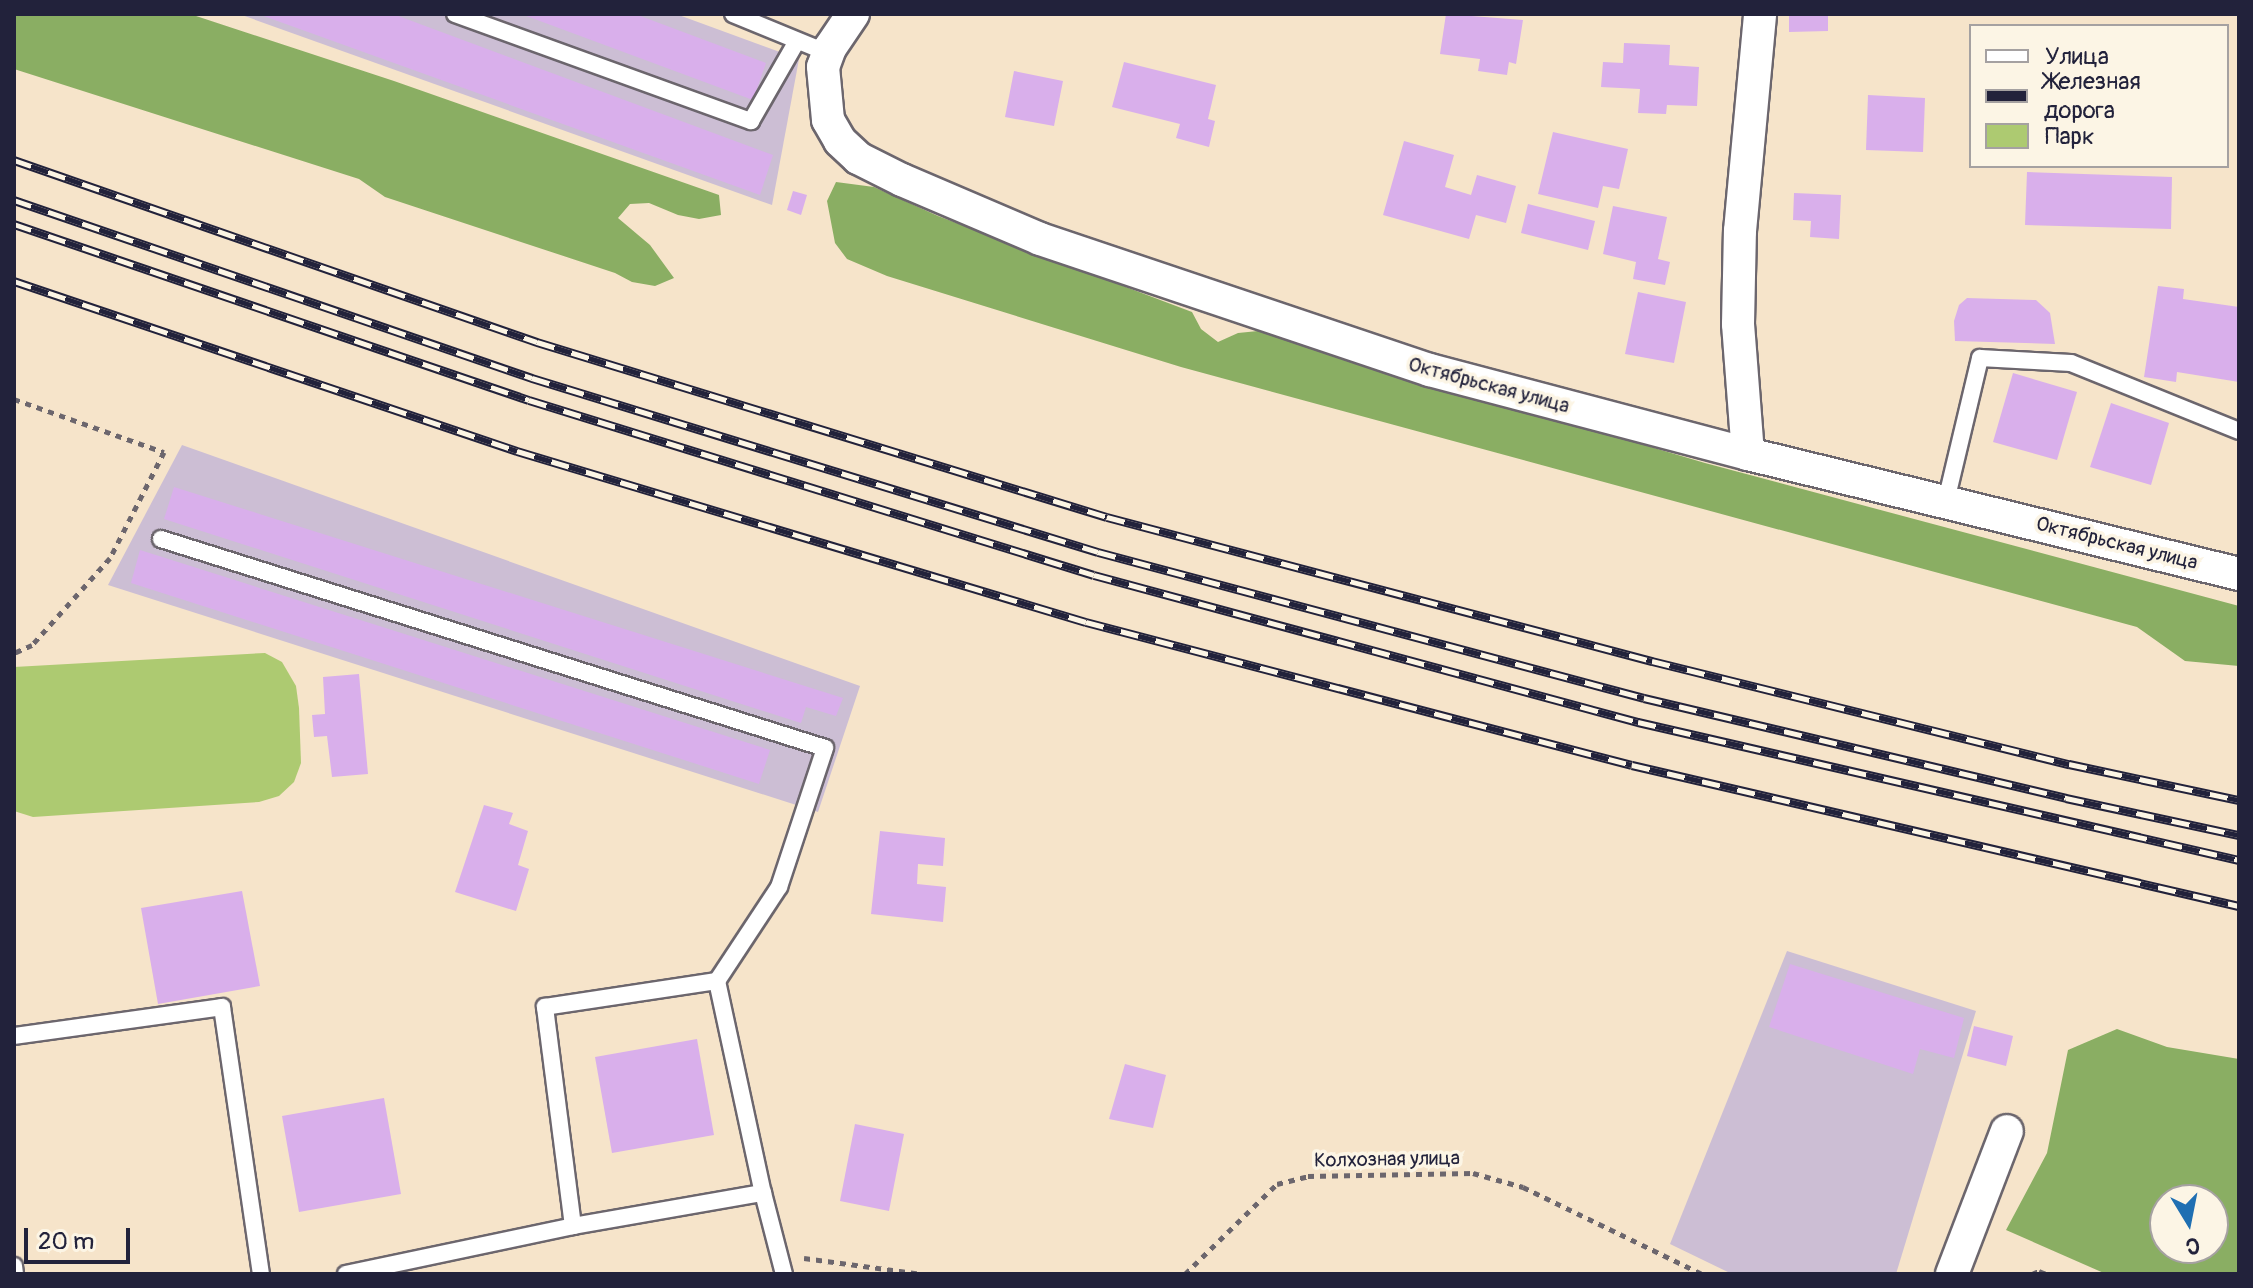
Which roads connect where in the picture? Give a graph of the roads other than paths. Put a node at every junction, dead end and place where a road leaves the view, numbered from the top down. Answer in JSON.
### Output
{"nodes":[{"id":1,"x":455,"y":14,"type":"edge"},
{"id":2,"x":733,"y":14,"type":"edge"},
{"id":3,"x":853,"y":14,"type":"edge"},
{"id":4,"x":1760,"y":14,"type":"edge"},
{"id":5,"x":797,"y":41,"type":"junction"},
{"id":6,"x":826,"y":60,"type":"junction"},
{"id":7,"x":2239,"y":431,"type":"edge"},
{"id":8,"x":1748,"y":454,"type":"junction"},
{"id":9,"x":1946,"y":501,"type":"junction"},
{"id":10,"x":161,"y":539,"type":"dead end"},
{"id":11,"x":2239,"y":574,"type":"edge"},
{"id":12,"x":717,"y":981,"type":"junction"},
{"id":13,"x":14,"y":1036,"type":"edge"},
{"id":14,"x":2007,"y":1131,"type":"dead end"},
{"id":15,"x":763,"y":1193,"type":"junction"},
{"id":16,"x":573,"y":1226,"type":"junction"},
{"id":17,"x":14,"y":1266,"type":"edge"},
{"id":18,"x":15,"y":1274,"type":"edge"},
{"id":19,"x":261,"y":1274,"type":"edge"},
{"id":20,"x":346,"y":1274,"type":"edge"},
{"id":21,"x":784,"y":1274,"type":"edge"},
{"id":22,"x":1952,"y":1274,"type":"edge"}],
"edges":[{"from":1,"to":5,"type":"lane"},
{"from":2,"to":5,"type":"lane"},
{"from":3,"to":6,"type":"street"},
{"from":4,"to":8,"type":"street"},
{"from":5,"to":6,"type":"lane"},
{"from":6,"to":8,"type":"street","name":"Октябрьская улица"},
{"from":7,"to":9,"type":"lane"},
{"from":8,"to":9,"type":"street","name":"Октябрьская улица"},
{"from":9,"to":11,"type":"street","name":"Октябрьская улица"},
{"from":10,"to":12,"type":"lane"},
{"from":12,"to":15,"type":"lane"},
{"from":12,"to":16,"type":"lane"},
{"from":13,"to":19,"type":"lane"},
{"from":14,"to":22,"type":"street"},
{"from":15,"to":16,"type":"lane"},
{"from":15,"to":21,"type":"lane"},
{"from":16,"to":20,"type":"lane"},
{"from":17,"to":18,"type":"lane"}]}
